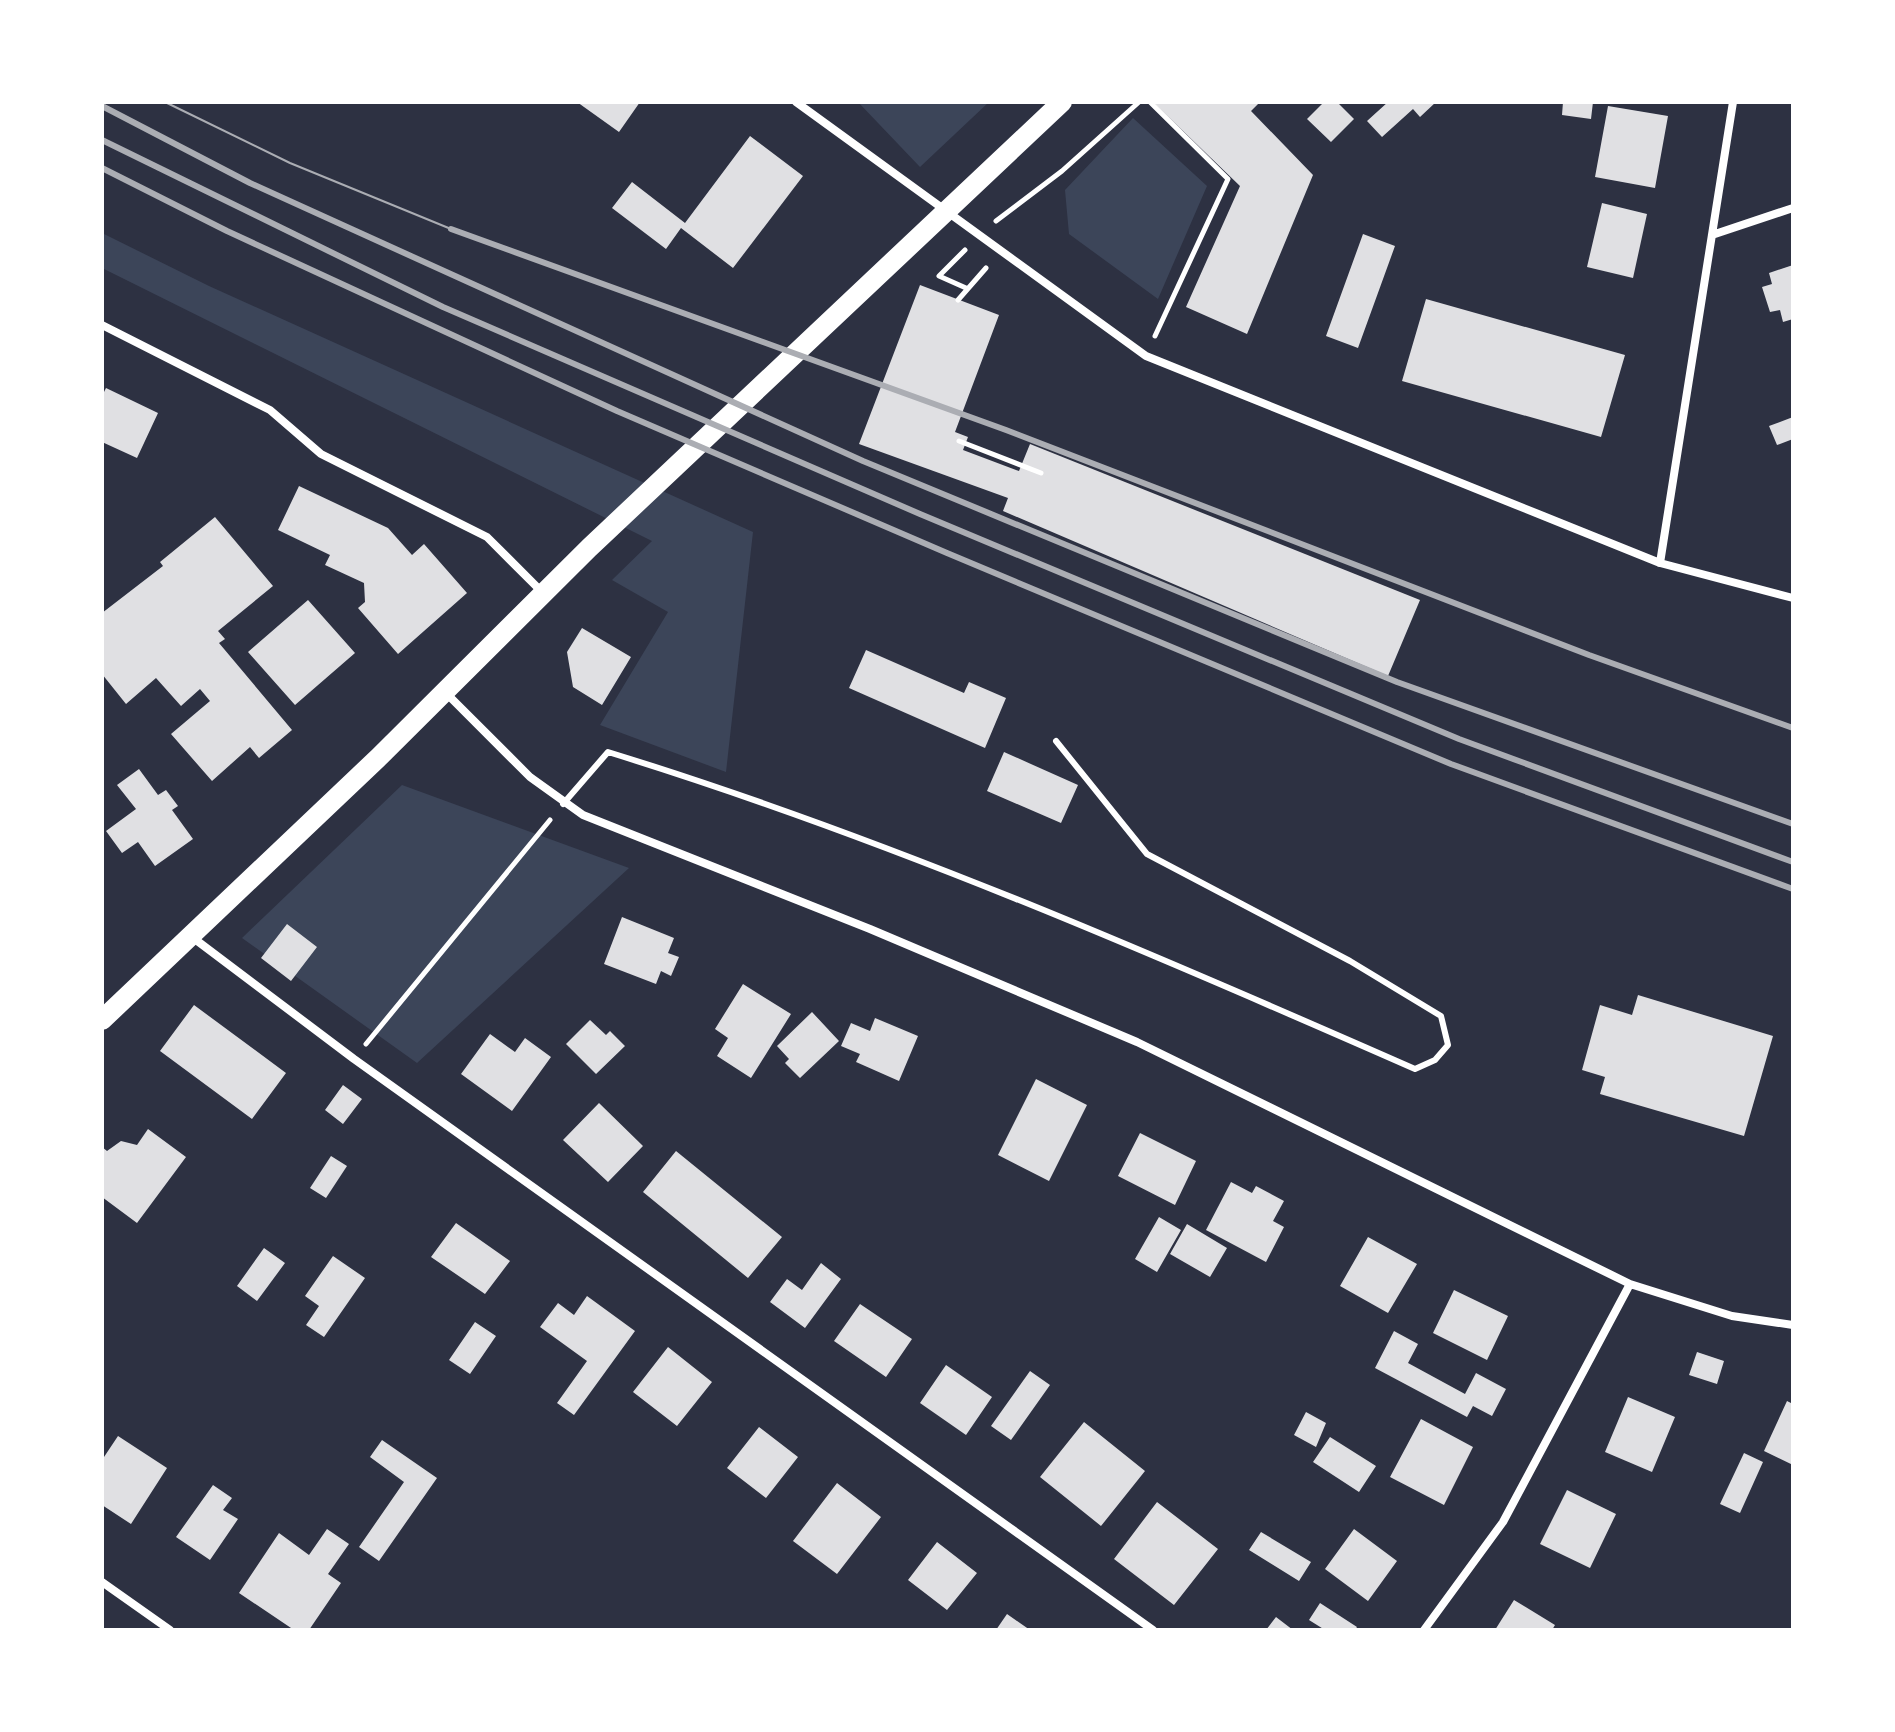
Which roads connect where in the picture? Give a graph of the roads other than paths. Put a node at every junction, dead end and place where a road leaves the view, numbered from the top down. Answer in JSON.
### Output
{"nodes":[{"id":1,"x":796,"y":102,"type":"edge"},
{"id":2,"x":1062,"y":102,"type":"edge"},
{"id":3,"x":1733,"y":102,"type":"edge"},
{"id":4,"x":1793,"y":208,"type":"edge"},
{"id":5,"x":947,"y":214,"type":"junction"},
{"id":6,"x":1712,"y":235,"type":"junction"},
{"id":7,"x":102,"y":325,"type":"edge"},
{"id":8,"x":1660,"y":563,"type":"junction"},
{"id":9,"x":544,"y":593,"type":"junction"},
{"id":10,"x":1793,"y":598,"type":"edge"},
{"id":11,"x":445,"y":692,"type":"junction"},
{"id":12,"x":1056,"y":741,"type":"dead end"},
{"id":13,"x":563,"y":804,"type":"junction"},
{"id":14,"x":191,"y":936,"type":"junction"},
{"id":15,"x":102,"y":1020,"type":"edge"},
{"id":16,"x":1630,"y":1284,"type":"junction"},
{"id":17,"x":1793,"y":1325,"type":"edge"},
{"id":18,"x":102,"y":1582,"type":"edge"},
{"id":19,"x":170,"y":1630,"type":"edge"},
{"id":20,"x":1153,"y":1630,"type":"edge"},
{"id":21,"x":1424,"y":1630,"type":"edge"}],
"edges":[{"from":1,"to":5,"type":"street"},
{"from":2,"to":5,"type":"main road"},
{"from":3,"to":6,"type":"street"},
{"from":4,"to":6,"type":"street"},
{"from":5,"to":8,"type":"street"},
{"from":5,"to":9,"type":"main road"},
{"from":6,"to":8,"type":"street"},
{"from":7,"to":9,"type":"street"},
{"from":8,"to":10,"type":"street"},
{"from":9,"to":11,"type":"main road"},
{"from":11,"to":13,"type":"street"},
{"from":11,"to":14,"type":"main road"},
{"from":12,"to":13,"type":"lane"},
{"from":13,"to":16,"type":"street"},
{"from":14,"to":15,"type":"main road"},
{"from":14,"to":20,"type":"street"},
{"from":16,"to":17,"type":"street"},
{"from":16,"to":21,"type":"street"},
{"from":18,"to":19,"type":"street"}]}
